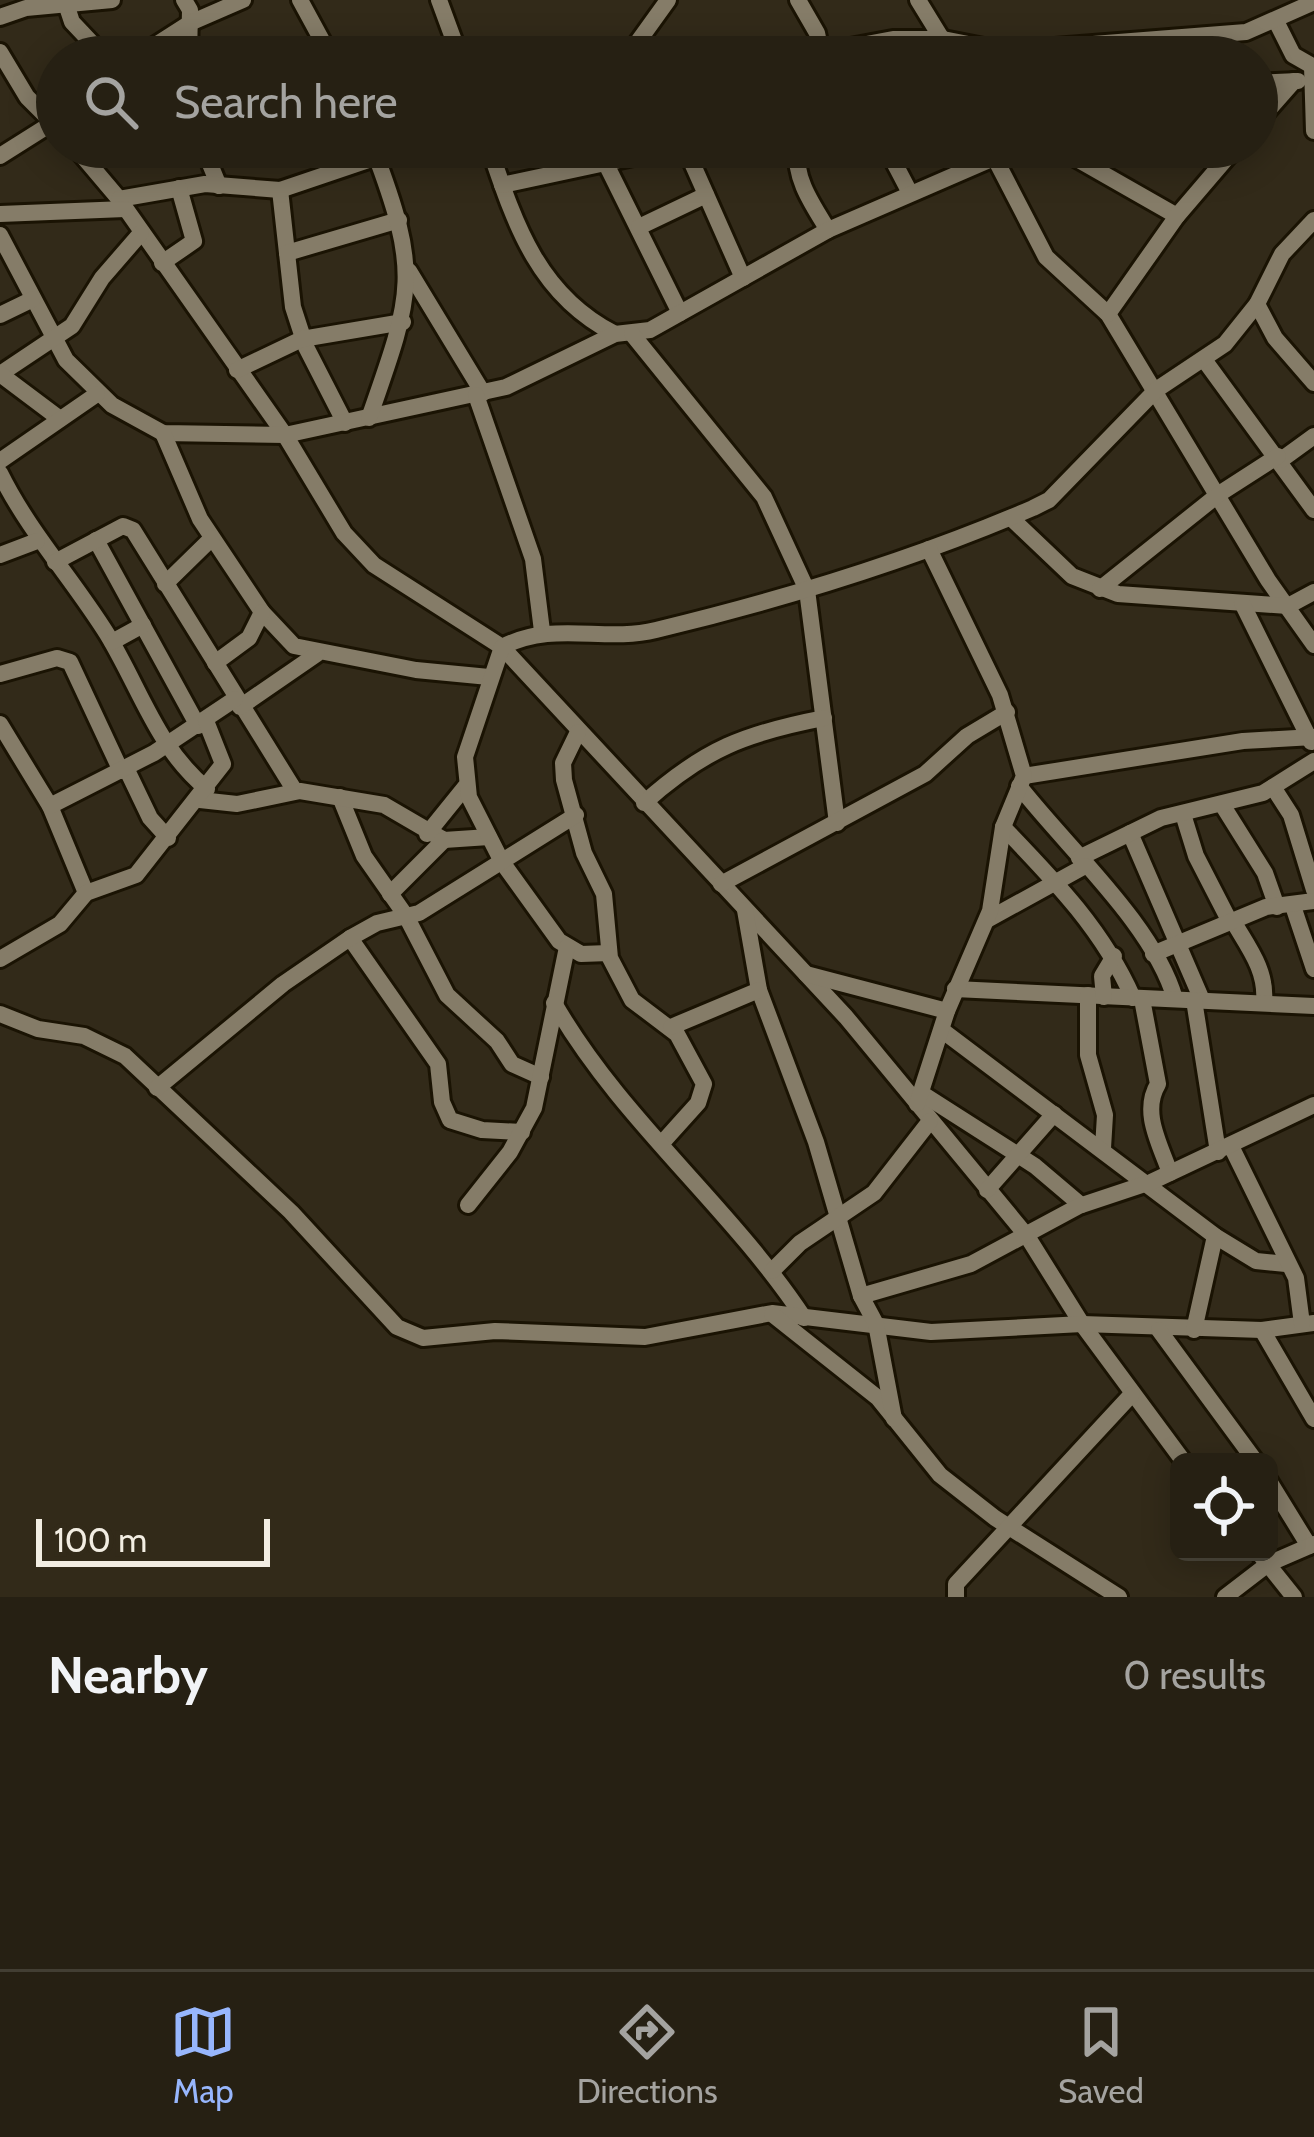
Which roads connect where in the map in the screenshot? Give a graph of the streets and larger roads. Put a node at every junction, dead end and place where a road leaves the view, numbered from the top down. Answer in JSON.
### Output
{"nodes":[{"id":1,"x":112,"y":0,"type":"edge"},
{"id":2,"x":243,"y":0,"type":"edge"},
{"id":3,"x":300,"y":0,"type":"edge"},
{"id":4,"x":439,"y":0,"type":"edge"},
{"id":5,"x":668,"y":0,"type":"edge"},
{"id":6,"x":798,"y":0,"type":"edge"},
{"id":7,"x":921,"y":1,"type":"edge"},
{"id":8,"x":1314,"y":2,"type":"edge"},
{"id":9,"x":66,"y":3,"type":"edge"},
{"id":10,"x":190,"y":8,"type":"edge"},
{"id":11,"x":1280,"y":12,"type":"edge"},
{"id":12,"x":0,"y":17,"type":"edge"},
{"id":13,"x":83,"y":36,"type":"edge"},
{"id":14,"x":160,"y":36,"type":"edge"},
{"id":15,"x":320,"y":36,"type":"edge"},
{"id":16,"x":452,"y":36,"type":"edge"},
{"id":17,"x":641,"y":36,"type":"edge"},
{"id":18,"x":818,"y":36,"type":"edge"},
{"id":19,"x":941,"y":36,"type":"edge"},
{"id":20,"x":1224,"y":36,"type":"edge"},
{"id":21,"x":0,"y":52,"type":"edge"},
{"id":22,"x":1308,"y":74,"type":"edge"},
{"id":23,"x":1278,"y":79,"type":"edge"},
{"id":24,"x":1278,"y":103,"type":"edge"},
{"id":25,"x":36,"y":105,"type":"edge"},
{"id":26,"x":1314,"y":131,"type":"edge"},
{"id":27,"x":36,"y":135,"type":"edge"},
{"id":28,"x":0,"y":156,"type":"edge"},
{"id":29,"x":92,"y":168,"type":"edge"},
{"id":30,"x":212,"y":168,"type":"edge"},
{"id":31,"x":348,"y":168,"type":"edge"},
{"id":32,"x":380,"y":168,"type":"edge"},
{"id":33,"x":496,"y":168,"type":"edge"},
{"id":34,"x":586,"y":168,"type":"edge"},
{"id":35,"x":608,"y":168,"type":"edge"},
{"id":36,"x":692,"y":168,"type":"edge"},
{"id":37,"x":798,"y":168,"type":"edge"},
{"id":38,"x":897,"y":168,"type":"edge"},
{"id":39,"x":959,"y":168,"type":"edge"},
{"id":40,"x":1000,"y":168,"type":"edge"},
{"id":41,"x":1093,"y":168,"type":"edge"},
{"id":42,"x":1218,"y":168,"type":"edge"},
{"id":43,"x":502,"y":185,"type":"junction"},
{"id":44,"x":219,"y":186,"type":"junction"},
{"id":45,"x":179,"y":188,"type":"junction"},
{"id":46,"x":280,"y":190,"type":"junction"},
{"id":47,"x":909,"y":191,"type":"junction"},
{"id":48,"x":706,"y":195,"type":"junction"},
{"id":49,"x":122,"y":204,"type":"junction"},
{"id":50,"x":0,"y":214,"type":"edge"},
{"id":51,"x":1177,"y":216,"type":"junction"},
{"id":52,"x":399,"y":220,"type":"junction"},
{"id":53,"x":1314,"y":220,"type":"edge"},
{"id":54,"x":639,"y":227,"type":"junction"},
{"id":55,"x":828,"y":230,"type":"junction"},
{"id":56,"x":141,"y":233,"type":"junction"},
{"id":57,"x":0,"y":235,"type":"edge"},
{"id":58,"x":287,"y":254,"type":"junction"},
{"id":59,"x":162,"y":262,"type":"junction"},
{"id":60,"x":409,"y":271,"type":"junction"},
{"id":61,"x":743,"y":278,"type":"junction"},
{"id":62,"x":33,"y":299,"type":"junction"},
{"id":63,"x":1257,"y":304,"type":"junction"},
{"id":64,"x":680,"y":313,"type":"junction"},
{"id":65,"x":1108,"y":314,"type":"junction"},
{"id":66,"x":0,"y":316,"type":"edge"},
{"id":67,"x":403,"y":322,"type":"junction"},
{"id":68,"x":623,"y":334,"type":"junction"},
{"id":69,"x":53,"y":339,"type":"junction"},
{"id":70,"x":302,"y":339,"type":"junction"},
{"id":71,"x":0,"y":350,"type":"edge"},
{"id":72,"x":1205,"y":361,"type":"junction"},
{"id":73,"x":237,"y":370,"type":"junction"},
{"id":74,"x":4,"y":371,"type":"edge"},
{"id":75,"x":1314,"y":382,"type":"edge"},
{"id":76,"x":1156,"y":390,"type":"junction"},
{"id":77,"x":98,"y":394,"type":"junction"},
{"id":78,"x":479,"y":394,"type":"junction"},
{"id":79,"x":369,"y":418,"type":"junction"},
{"id":80,"x":60,"y":419,"type":"junction"},
{"id":81,"x":345,"y":423,"type":"junction"},
{"id":82,"x":163,"y":433,"type":"junction"},
{"id":83,"x":285,"y":435,"type":"junction"},
{"id":84,"x":1314,"y":436,"type":"edge"},
{"id":85,"x":1279,"y":458,"type":"junction"},
{"id":86,"x":0,"y":461,"type":"edge"},
{"id":87,"x":0,"y":473,"type":"edge"},
{"id":88,"x":1219,"y":494,"type":"junction"},
{"id":89,"x":1314,"y":510,"type":"edge"},
{"id":90,"x":1011,"y":518,"type":"junction"},
{"id":91,"x":212,"y":538,"type":"junction"},
{"id":92,"x":96,"y":540,"type":"junction"},
{"id":93,"x":38,"y":541,"type":"junction"},
{"id":94,"x":929,"y":549,"type":"junction"},
{"id":95,"x":0,"y":555,"type":"edge"},
{"id":96,"x":56,"y":562,"type":"junction"},
{"id":97,"x":166,"y":584,"type":"junction"},
{"id":98,"x":1100,"y":589,"type":"junction"},
{"id":99,"x":807,"y":590,"type":"junction"},
{"id":100,"x":1314,"y":592,"type":"edge"},
{"id":101,"x":1242,"y":603,"type":"junction"},
{"id":102,"x":1288,"y":606,"type":"junction"},
{"id":103,"x":262,"y":612,"type":"junction"},
{"id":104,"x":143,"y":625,"type":"junction"},
{"id":105,"x":542,"y":631,"type":"junction"},
{"id":106,"x":112,"y":642,"type":"junction"},
{"id":107,"x":1314,"y":645,"type":"edge"},
{"id":108,"x":502,"y":646,"type":"junction"},
{"id":109,"x":317,"y":654,"type":"junction"},
{"id":110,"x":214,"y":663,"type":"junction"},
{"id":111,"x":0,"y":674,"type":"edge"},
{"id":112,"x":489,"y":676,"type":"junction"},
{"id":113,"x":237,"y":703,"type":"junction"},
{"id":114,"x":1007,"y":712,"type":"junction"},
{"id":115,"x":824,"y":718,"type":"junction"},
{"id":116,"x":202,"y":723,"type":"junction"},
{"id":117,"x":0,"y":724,"type":"edge"},
{"id":118,"x":578,"y":732,"type":"junction"},
{"id":119,"x":1312,"y":740,"type":"edge"},
{"id":120,"x":166,"y":746,"type":"junction"},
{"id":121,"x":1314,"y":761,"type":"edge"},
{"id":122,"x":124,"y":770,"type":"junction"},
{"id":123,"x":1021,"y":781,"type":"junction"},
{"id":124,"x":465,"y":787,"type":"junction"},
{"id":125,"x":1273,"y":787,"type":"junction"},
{"id":126,"x":295,"y":791,"type":"junction"},
{"id":127,"x":203,"y":794,"type":"junction"},
{"id":128,"x":340,"y":797,"type":"junction"},
{"id":129,"x":644,"y":803,"type":"junction"},
{"id":130,"x":50,"y":806,"type":"junction"},
{"id":131,"x":1223,"y":806,"type":"junction"},
{"id":132,"x":1183,"y":814,"type":"junction"},
{"id":133,"x":576,"y":815,"type":"junction"},
{"id":134,"x":837,"y":823,"type":"junction"},
{"id":135,"x":1003,"y":826,"type":"junction"},
{"id":136,"x":1130,"y":833,"type":"junction"},
{"id":137,"x":436,"y":837,"type":"junction"},
{"id":138,"x":489,"y":837,"type":"junction"},
{"id":139,"x":168,"y":838,"type":"junction"},
{"id":140,"x":502,"y":862,"type":"junction"},
{"id":141,"x":1082,"y":862,"type":"junction"},
{"id":142,"x":1054,"y":880,"type":"junction"},
{"id":143,"x":721,"y":884,"type":"junction"},
{"id":144,"x":1314,"y":890,"type":"edge"},
{"id":145,"x":86,"y":893,"type":"junction"},
{"id":146,"x":390,"y":894,"type":"junction"},
{"id":147,"x":1314,"y":901,"type":"edge"},
{"id":148,"x":1285,"y":906,"type":"junction"},
{"id":149,"x":745,"y":909,"type":"junction"},
{"id":150,"x":406,"y":916,"type":"junction"},
{"id":151,"x":987,"y":920,"type":"junction"},
{"id":152,"x":1232,"y":922,"type":"junction"},
{"id":153,"x":350,"y":938,"type":"junction"},
{"id":154,"x":1180,"y":945,"type":"junction"},
{"id":155,"x":567,"y":947,"type":"junction"},
{"id":156,"x":1150,"y":950,"type":"junction"},
{"id":157,"x":609,"y":952,"type":"junction"},
{"id":158,"x":0,"y":959,"type":"edge"},
{"id":159,"x":1115,"y":959,"type":"junction"},
{"id":160,"x":1314,"y":969,"type":"edge"},
{"id":161,"x":806,"y":974,"type":"junction"},
{"id":162,"x":955,"y":988,"type":"junction"},
{"id":163,"x":759,"y":990,"type":"junction"},
{"id":164,"x":1096,"y":996,"type":"junction"},
{"id":165,"x":1138,"y":999,"type":"junction"},
{"id":166,"x":1190,"y":1000,"type":"junction"},
{"id":167,"x":1264,"y":1002,"type":"junction"},
{"id":168,"x":554,"y":1004,"type":"junction"},
{"id":169,"x":1314,"y":1006,"type":"edge"},
{"id":170,"x":947,"y":1011,"type":"junction"},
{"id":171,"x":0,"y":1014,"type":"edge"},
{"id":172,"x":671,"y":1027,"type":"junction"},
{"id":173,"x":943,"y":1031,"type":"junction"},
{"id":174,"x":541,"y":1077,"type":"junction"},
{"id":175,"x":157,"y":1088,"type":"junction"},
{"id":176,"x":919,"y":1099,"type":"junction"},
{"id":177,"x":1314,"y":1105,"type":"edge"},
{"id":178,"x":1054,"y":1114,"type":"junction"},
{"id":179,"x":930,"y":1121,"type":"junction"},
{"id":180,"x":522,"y":1132,"type":"junction"},
{"id":181,"x":662,"y":1143,"type":"junction"},
{"id":182,"x":1102,"y":1148,"type":"junction"},
{"id":183,"x":1224,"y":1149,"type":"junction"},
{"id":184,"x":1017,"y":1156,"type":"junction"},
{"id":185,"x":1170,"y":1173,"type":"junction"},
{"id":186,"x":1150,"y":1182,"type":"junction"},
{"id":187,"x":987,"y":1190,"type":"junction"},
{"id":188,"x":468,"y":1205,"type":"dead end"},
{"id":189,"x":1081,"y":1205,"type":"junction"},
{"id":190,"x":837,"y":1222,"type":"junction"},
{"id":191,"x":1027,"y":1236,"type":"junction"},
{"id":192,"x":1214,"y":1236,"type":"junction"},
{"id":193,"x":1286,"y":1264,"type":"junction"},
{"id":194,"x":772,"y":1271,"type":"junction"},
{"id":195,"x":861,"y":1296,"type":"junction"},
{"id":196,"x":772,"y":1313,"type":"junction"},
{"id":197,"x":804,"y":1318,"type":"junction"},
{"id":198,"x":876,"y":1324,"type":"junction"},
{"id":199,"x":1082,"y":1324,"type":"junction"},
{"id":200,"x":1308,"y":1324,"type":"edge"},
{"id":201,"x":1159,"y":1330,"type":"junction"},
{"id":202,"x":1194,"y":1330,"type":"junction"},
{"id":203,"x":1262,"y":1330,"type":"junction"},
{"id":204,"x":1132,"y":1394,"type":"junction"},
{"id":205,"x":1314,"y":1418,"type":"edge"},
{"id":206,"x":894,"y":1419,"type":"junction"},
{"id":207,"x":1177,"y":1453,"type":"edge"},
{"id":208,"x":1249,"y":1453,"type":"edge"},
{"id":209,"x":1278,"y":1494,"type":"edge"},
{"id":210,"x":1006,"y":1526,"type":"junction"},
{"id":211,"x":1312,"y":1545,"type":"edge"},
{"id":212,"x":1278,"y":1554,"type":"edge"},
{"id":213,"x":1260,"y":1561,"type":"edge"},
{"id":214,"x":1265,"y":1561,"type":"edge"},
{"id":215,"x":956,"y":1597,"type":"edge"},
{"id":216,"x":1119,"y":1597,"type":"edge"},
{"id":217,"x":1225,"y":1597,"type":"edge"},
{"id":218,"x":1294,"y":1597,"type":"edge"}],
"edges":[{"from":1,"to":9,"type":"street"},
{"from":2,"to":10,"type":"street"},
{"from":3,"to":15,"type":"street"},
{"from":4,"to":16,"type":"street"},
{"from":5,"to":17,"type":"street"},
{"from":6,"to":18,"type":"street"},
{"from":7,"to":19,"type":"street"},
{"from":8,"to":11,"type":"street"},
{"from":9,"to":12,"type":"street"},
{"from":9,"to":13,"type":"street"},
{"from":10,"to":14,"type":"street"},
{"from":11,"to":20,"type":"street"},
{"from":11,"to":22,"type":"street"},
{"from":21,"to":25,"type":"street"},
{"from":22,"to":23,"type":"street"},
{"from":22,"to":24,"type":"street"},
{"from":22,"to":26,"type":"street"},
{"from":27,"to":28,"type":"street"},
{"from":29,"to":49,"type":"street"},
{"from":30,"to":44,"type":"street"},
{"from":31,"to":46,"type":"street"},
{"from":32,"to":52,"type":"street"},
{"from":33,"to":43,"type":"street"},
{"from":34,"to":43,"type":"street"},
{"from":35,"to":54,"type":"street"},
{"from":36,"to":48,"type":"street"},
{"from":37,"to":55,"type":"street"},
{"from":38,"to":47,"type":"street"},
{"from":39,"to":47,"type":"street"},
{"from":40,"to":65,"type":"street"},
{"from":41,"to":51,"type":"street"},
{"from":42,"to":51,"type":"street"},
{"from":43,"to":68,"type":"street"},
{"from":44,"to":45,"type":"street"},
{"from":44,"to":46,"type":"street"},
{"from":45,"to":49,"type":"street"},
{"from":45,"to":59,"type":"street"},
{"from":46,"to":58,"type":"street"},
{"from":47,"to":55,"type":"street"},
{"from":48,"to":54,"type":"street"},
{"from":48,"to":61,"type":"street"},
{"from":49,"to":50,"type":"street"},
{"from":49,"to":56,"type":"street"},
{"from":51,"to":65,"type":"street"},
{"from":52,"to":58,"type":"street"},
{"from":52,"to":60,"type":"street"},
{"from":53,"to":63,"type":"street"},
{"from":54,"to":64,"type":"street"},
{"from":55,"to":61,"type":"street"},
{"from":56,"to":59,"type":"street"},
{"from":56,"to":69,"type":"street"},
{"from":57,"to":62,"type":"street"},
{"from":58,"to":70,"type":"street"},
{"from":59,"to":73,"type":"street"},
{"from":60,"to":67,"type":"street"},
{"from":60,"to":78,"type":"street"},
{"from":61,"to":64,"type":"street"},
{"from":62,"to":66,"type":"street"},
{"from":62,"to":69,"type":"street"},
{"from":63,"to":72,"type":"street"},
{"from":63,"to":75,"type":"street"},
{"from":64,"to":68,"type":"street"},
{"from":65,"to":76,"type":"street"},
{"from":67,"to":70,"type":"street"},
{"from":67,"to":79,"type":"street"},
{"from":68,"to":78,"type":"street"},
{"from":68,"to":99,"type":"street"},
{"from":69,"to":74,"type":"street"},
{"from":69,"to":77,"type":"street"},
{"from":70,"to":73,"type":"street"},
{"from":70,"to":81,"type":"street"},
{"from":71,"to":74,"type":"street"},
{"from":72,"to":76,"type":"street"},
{"from":72,"to":85,"type":"street"},
{"from":73,"to":83,"type":"street"},
{"from":74,"to":80,"type":"street"},
{"from":76,"to":88,"type":"street"},
{"from":76,"to":90,"type":"street"},
{"from":77,"to":80,"type":"street"},
{"from":77,"to":82,"type":"street"},
{"from":78,"to":79,"type":"street"},
{"from":78,"to":105,"type":"street"},
{"from":79,"to":81,"type":"street"},
{"from":80,"to":86,"type":"street"},
{"from":81,"to":83,"type":"street"},
{"from":82,"to":83,"type":"street"},
{"from":82,"to":91,"type":"street"},
{"from":83,"to":108,"type":"street"},
{"from":84,"to":85,"type":"street"},
{"from":85,"to":88,"type":"street"},
{"from":85,"to":89,"type":"street"},
{"from":87,"to":93,"type":"street"},
{"from":88,"to":98,"type":"street"},
{"from":88,"to":102,"type":"street"},
{"from":90,"to":94,"type":"street"},
{"from":90,"to":98,"type":"street"},
{"from":91,"to":97,"type":"street"},
{"from":91,"to":103,"type":"street"},
{"from":92,"to":96,"type":"street"},
{"from":92,"to":97,"type":"street"},
{"from":92,"to":104,"type":"street"},
{"from":93,"to":95,"type":"street"},
{"from":93,"to":96,"type":"street"},
{"from":94,"to":99,"type":"street"},
{"from":94,"to":114,"type":"street"},
{"from":96,"to":106,"type":"street"},
{"from":97,"to":110,"type":"street"},
{"from":98,"to":101,"type":"street"},
{"from":99,"to":105,"type":"street"},
{"from":99,"to":115,"type":"street"},
{"from":100,"to":102,"type":"street"},
{"from":101,"to":102,"type":"street"},
{"from":101,"to":119,"type":"street"},
{"from":102,"to":107,"type":"street"},
{"from":103,"to":109,"type":"street"},
{"from":103,"to":110,"type":"street"},
{"from":104,"to":106,"type":"street"},
{"from":104,"to":116,"type":"street"},
{"from":105,"to":108,"type":"street"},
{"from":106,"to":120,"type":"street"},
{"from":108,"to":112,"type":"street"},
{"from":108,"to":118,"type":"street"},
{"from":109,"to":112,"type":"street"},
{"from":109,"to":113,"type":"street"},
{"from":110,"to":113,"type":"street"},
{"from":111,"to":122,"type":"street"},
{"from":112,"to":124,"type":"street"},
{"from":113,"to":116,"type":"street"},
{"from":113,"to":126,"type":"street"},
{"from":114,"to":123,"type":"street"},
{"from":114,"to":134,"type":"street"},
{"from":115,"to":129,"type":"street"},
{"from":115,"to":134,"type":"street"},
{"from":116,"to":120,"type":"street"},
{"from":116,"to":127,"type":"street"},
{"from":117,"to":130,"type":"street"},
{"from":118,"to":129,"type":"street"},
{"from":118,"to":133,"type":"street"},
{"from":119,"to":123,"type":"street"},
{"from":120,"to":122,"type":"street"},
{"from":120,"to":127,"type":"street"},
{"from":121,"to":125,"type":"street"},
{"from":122,"to":130,"type":"street"},
{"from":122,"to":139,"type":"street"},
{"from":123,"to":135,"type":"street"},
{"from":123,"to":141,"type":"street"},
{"from":124,"to":137,"type":"street"},
{"from":124,"to":138,"type":"street"},
{"from":125,"to":131,"type":"street"},
{"from":125,"to":144,"type":"street"},
{"from":126,"to":127,"type":"street"},
{"from":126,"to":128,"type":"street"},
{"from":127,"to":139,"type":"street"},
{"from":128,"to":137,"type":"street"},
{"from":128,"to":146,"type":"street"},
{"from":129,"to":143,"type":"street"},
{"from":130,"to":145,"type":"street"},
{"from":131,"to":132,"type":"street"},
{"from":131,"to":148,"type":"street"},
{"from":132,"to":136,"type":"street"},
{"from":132,"to":152,"type":"street"},
{"from":133,"to":140,"type":"street"},
{"from":133,"to":157,"type":"street"},
{"from":134,"to":143,"type":"street"},
{"from":135,"to":142,"type":"street"},
{"from":135,"to":151,"type":"street"},
{"from":136,"to":141,"type":"street"},
{"from":136,"to":154,"type":"street"},
{"from":137,"to":138,"type":"street"},
{"from":137,"to":146,"type":"street"},
{"from":138,"to":140,"type":"street"},
{"from":139,"to":145,"type":"street"},
{"from":140,"to":150,"type":"street"},
{"from":140,"to":155,"type":"street"},
{"from":141,"to":142,"type":"street"},
{"from":141,"to":156,"type":"street"},
{"from":142,"to":151,"type":"street"},
{"from":142,"to":159,"type":"street"},
{"from":143,"to":149,"type":"street"},
{"from":145,"to":158,"type":"street"},
{"from":146,"to":150,"type":"street"},
{"from":147,"to":148,"type":"street"},
{"from":148,"to":152,"type":"street"},
{"from":148,"to":160,"type":"street"},
{"from":149,"to":161,"type":"street"},
{"from":149,"to":163,"type":"street"},
{"from":150,"to":153,"type":"street"},
{"from":150,"to":174,"type":"street"},
{"from":151,"to":162,"type":"street"},
{"from":152,"to":154,"type":"street"},
{"from":152,"to":167,"type":"street"},
{"from":153,"to":175,"type":"street"},
{"from":153,"to":180,"type":"street"},
{"from":154,"to":156,"type":"street"},
{"from":154,"to":166,"type":"street"},
{"from":155,"to":157,"type":"street"},
{"from":155,"to":168,"type":"street"},
{"from":156,"to":159,"type":"street"},
{"from":156,"to":166,"type":"street"},
{"from":157,"to":172,"type":"street"},
{"from":159,"to":164,"type":"street"},
{"from":159,"to":165,"type":"street"},
{"from":161,"to":170,"type":"street"},
{"from":161,"to":176,"type":"street"},
{"from":162,"to":164,"type":"street"},
{"from":162,"to":170,"type":"street"},
{"from":163,"to":172,"type":"street"},
{"from":163,"to":190,"type":"street"},
{"from":164,"to":165,"type":"street"},
{"from":164,"to":182,"type":"street"},
{"from":165,"to":166,"type":"street"},
{"from":165,"to":185,"type":"street"},
{"from":166,"to":167,"type":"street"},
{"from":166,"to":183,"type":"street"},
{"from":167,"to":169,"type":"street"},
{"from":168,"to":174,"type":"street"},
{"from":168,"to":181,"type":"street"},
{"from":170,"to":173,"type":"street"},
{"from":171,"to":175,"type":"street"},
{"from":172,"to":181,"type":"street"},
{"from":173,"to":176,"type":"street"},
{"from":173,"to":178,"type":"street"},
{"from":174,"to":180,"type":"street"},
{"from":175,"to":196,"type":"street"},
{"from":176,"to":179,"type":"street"},
{"from":176,"to":184,"type":"street"},
{"from":177,"to":183,"type":"street"},
{"from":178,"to":182,"type":"street"},
{"from":178,"to":184,"type":"street"},
{"from":179,"to":187,"type":"street"},
{"from":179,"to":190,"type":"street"},
{"from":180,"to":188,"type":"street"},
{"from":181,"to":194,"type":"street"},
{"from":182,"to":186,"type":"street"},
{"from":183,"to":185,"type":"street"},
{"from":183,"to":193,"type":"street"},
{"from":184,"to":187,"type":"street"},
{"from":184,"to":189,"type":"street"},
{"from":185,"to":186,"type":"street"},
{"from":186,"to":189,"type":"street"},
{"from":186,"to":192,"type":"street"},
{"from":187,"to":191,"type":"street"},
{"from":189,"to":191,"type":"street"},
{"from":190,"to":194,"type":"street"},
{"from":190,"to":195,"type":"street"},
{"from":191,"to":195,"type":"street"},
{"from":191,"to":199,"type":"street"},
{"from":192,"to":193,"type":"street"},
{"from":192,"to":202,"type":"street"},
{"from":193,"to":200,"type":"street"},
{"from":194,"to":197,"type":"street"},
{"from":195,"to":198,"type":"street"},
{"from":196,"to":197,"type":"street"},
{"from":196,"to":206,"type":"street"},
{"from":197,"to":198,"type":"street"},
{"from":198,"to":199,"type":"street"},
{"from":198,"to":206,"type":"street"},
{"from":199,"to":201,"type":"street"},
{"from":199,"to":204,"type":"street"},
{"from":200,"to":203,"type":"street"},
{"from":201,"to":202,"type":"street"},
{"from":201,"to":208,"type":"street"},
{"from":202,"to":203,"type":"street"},
{"from":203,"to":205,"type":"street"},
{"from":204,"to":207,"type":"street"},
{"from":204,"to":210,"type":"street"},
{"from":206,"to":210,"type":"street"},
{"from":209,"to":211,"type":"street"},
{"from":210,"to":215,"type":"street"},
{"from":210,"to":216,"type":"street"},
{"from":211,"to":212,"type":"street"},
{"from":213,"to":217,"type":"street"},
{"from":214,"to":218,"type":"street"}]}
